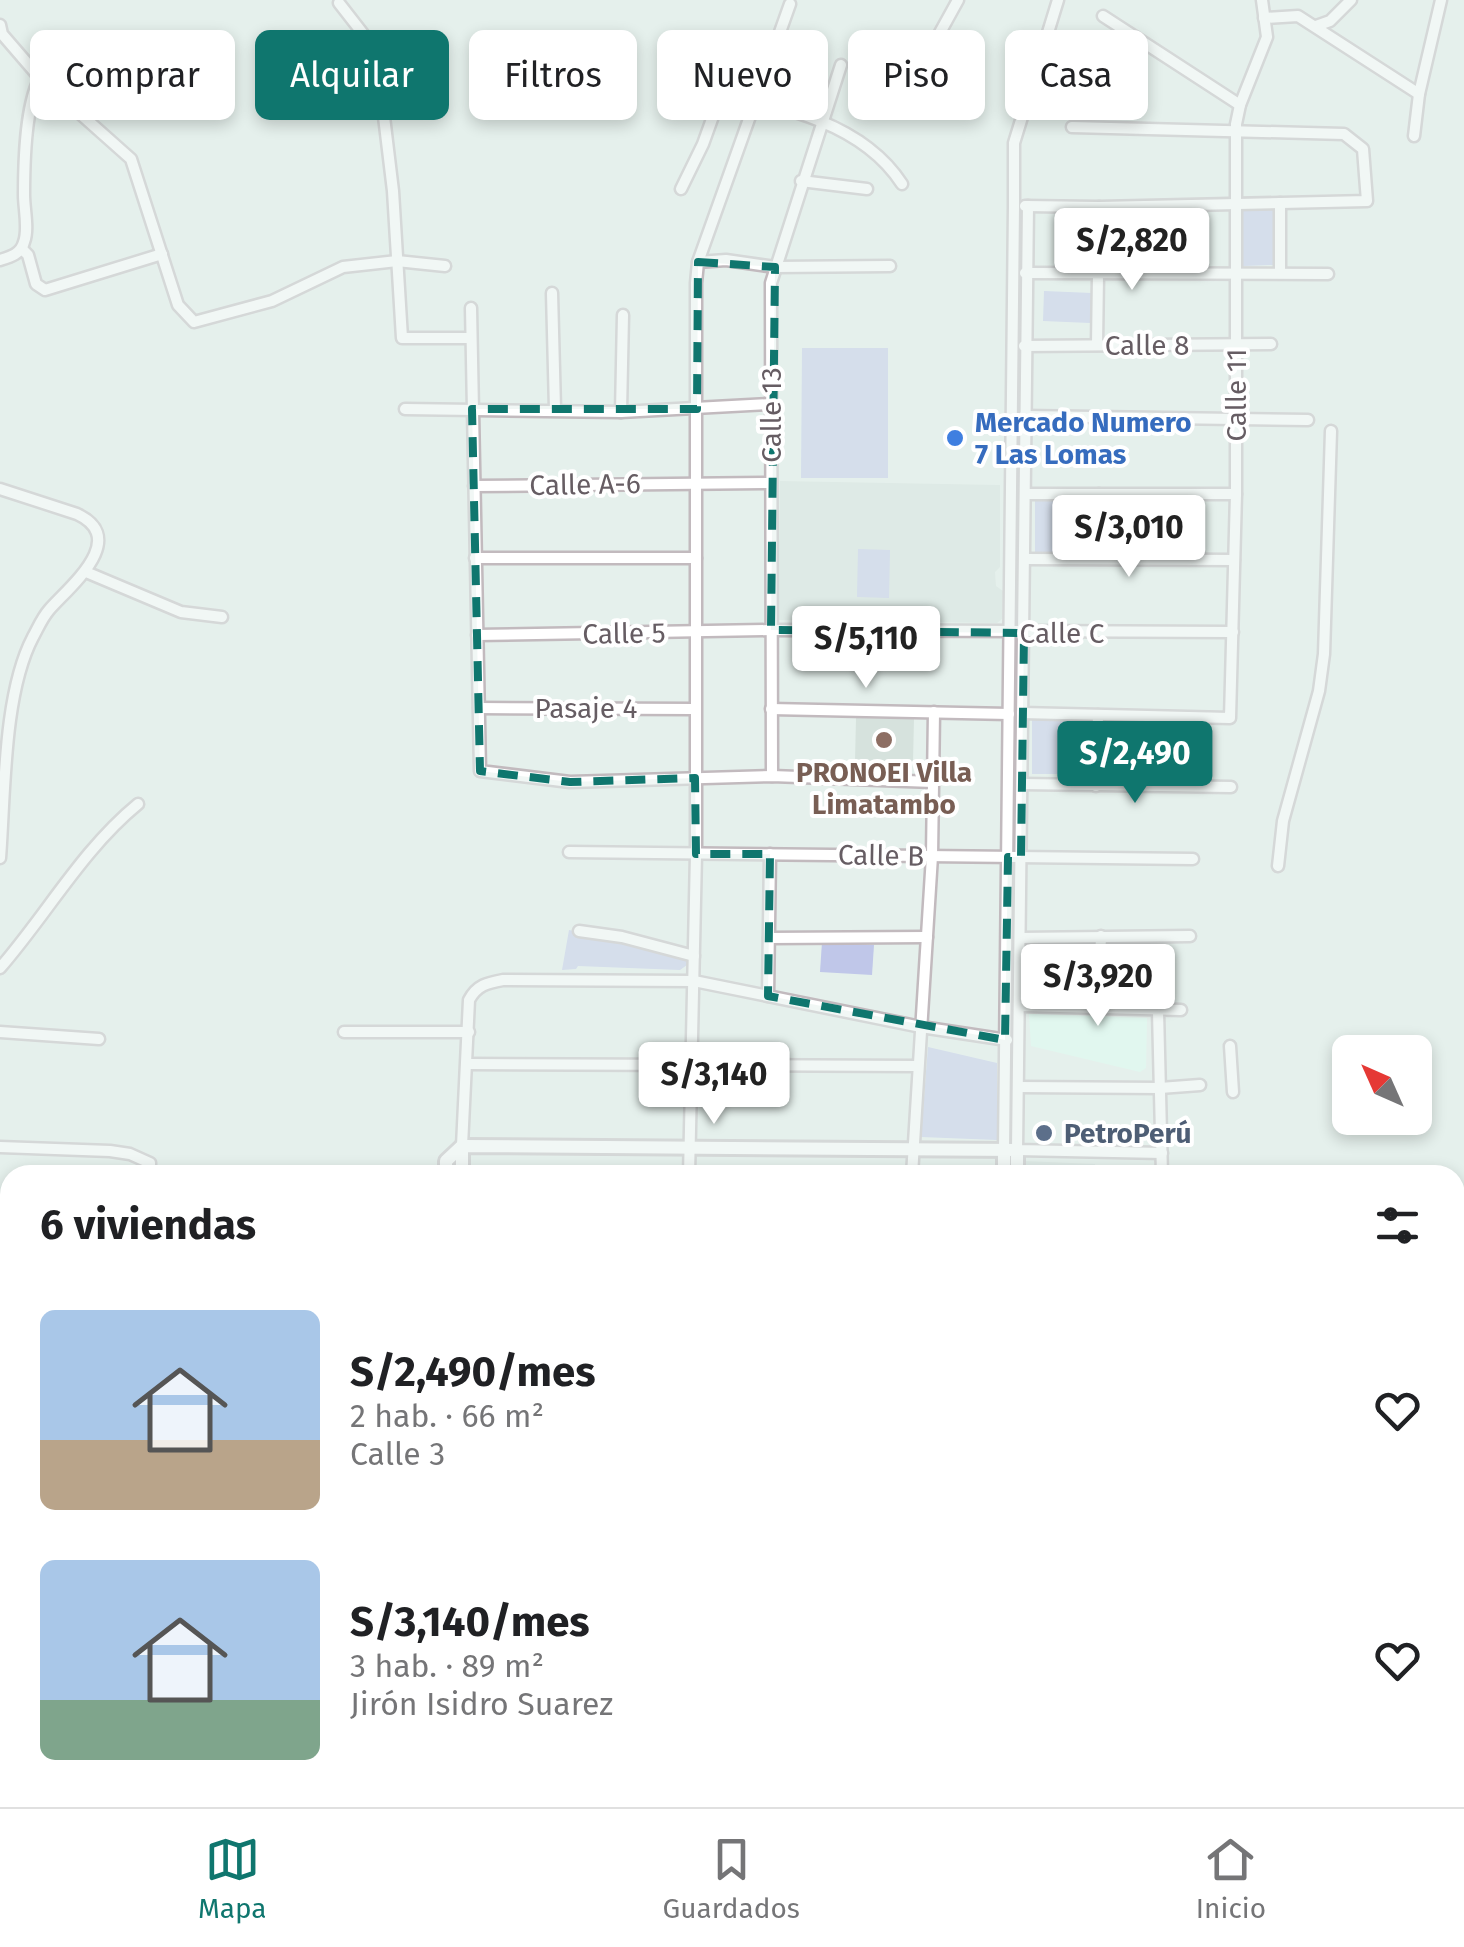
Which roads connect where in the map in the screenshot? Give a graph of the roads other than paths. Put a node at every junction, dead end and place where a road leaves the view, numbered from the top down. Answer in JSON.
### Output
{"nodes":[{"id":1,"x":958,"y":0,"type":"edge"},
{"id":2,"x":1058,"y":0,"type":"edge"},
{"id":3,"x":1352,"y":0,"type":"edge"},
{"id":4,"x":1440,"y":0,"type":"edge"},
{"id":5,"x":1262,"y":1,"type":"edge"},
{"id":6,"x":340,"y":4,"type":"dead end"},
{"id":7,"x":790,"y":4,"type":"dead end"},
{"id":8,"x":1103,"y":16,"type":"dead end"},
{"id":9,"x":1264,"y":18,"type":"junction"},
{"id":10,"x":0,"y":25,"type":"edge"},
{"id":11,"x":1316,"y":26,"type":"junction"},
{"id":12,"x":781,"y":30,"type":"edge"},
{"id":13,"x":941,"y":30,"type":"edge"},
{"id":14,"x":841,"y":65,"type":"dead end"},
{"id":15,"x":30,"y":66,"type":"edge"},
{"id":16,"x":1420,"y":94,"type":"junction"},
{"id":17,"x":1240,"y":106,"type":"junction"},
{"id":18,"x":30,"y":117,"type":"edge"},
{"id":19,"x":88,"y":120,"type":"edge"},
{"id":20,"x":712,"y":120,"type":"edge"},
{"id":21,"x":750,"y":120,"type":"edge"},
{"id":22,"x":816,"y":120,"type":"edge"},
{"id":23,"x":823,"y":122,"type":"junction"},
{"id":24,"x":1072,"y":127,"type":"dead end"},
{"id":25,"x":1236,"y":133,"type":"junction"},
{"id":26,"x":1414,"y":136,"type":"dead end"},
{"id":27,"x":802,"y":182,"type":"junction"},
{"id":28,"x":902,"y":184,"type":"dead end"},
{"id":29,"x":680,"y":189,"type":"dead end"},
{"id":30,"x":866,"y":190,"type":"dead end"},
{"id":31,"x":1280,"y":203,"type":"junction"},
{"id":32,"x":1236,"y":204,"type":"junction"},
{"id":33,"x":1014,"y":206,"type":"junction"},
{"id":34,"x":1028,"y":206,"type":"junction"},
{"id":35,"x":1098,"y":208,"type":"junction"},
{"id":36,"x":22,"y":249,"type":"junction"},
{"id":37,"x":162,"y":254,"type":"junction"},
{"id":38,"x":0,"y":260,"type":"edge"},
{"id":39,"x":396,"y":261,"type":"junction"},
{"id":40,"x":698,"y":262,"type":"junction"},
{"id":41,"x":445,"y":266,"type":"dead end"},
{"id":42,"x":890,"y":266,"type":"dead end"},
{"id":43,"x":774,"y":267,"type":"junction"},
{"id":44,"x":1025,"y":273,"type":"junction"},
{"id":45,"x":1099,"y":273,"type":"junction"},
{"id":46,"x":1280,"y":273,"type":"junction"},
{"id":47,"x":1238,"y":274,"type":"junction"},
{"id":48,"x":1328,"y":274,"type":"dead end"},
{"id":49,"x":552,"y":292,"type":"dead end"},
{"id":50,"x":471,"y":308,"type":"dead end"},
{"id":51,"x":623,"y":316,"type":"dead end"},
{"id":52,"x":472,"y":338,"type":"junction"},
{"id":53,"x":1236,"y":344,"type":"junction"},
{"id":54,"x":1271,"y":344,"type":"dead end"},
{"id":55,"x":1098,"y":345,"type":"junction"},
{"id":56,"x":1024,"y":346,"type":"junction"},
{"id":57,"x":770,"y":404,"type":"junction"},
{"id":58,"x":406,"y":409,"type":"dead end"},
{"id":59,"x":472,"y":409,"type":"junction"},
{"id":60,"x":555,"y":409,"type":"junction"},
{"id":61,"x":697,"y":409,"type":"junction"},
{"id":62,"x":620,"y":412,"type":"junction"},
{"id":63,"x":1024,"y":416,"type":"junction"},
{"id":64,"x":1236,"y":420,"type":"junction"},
{"id":65,"x":1308,"y":420,"type":"dead end"},
{"id":66,"x":1331,"y":432,"type":"dead end"},
{"id":67,"x":697,"y":482,"type":"junction"},
{"id":68,"x":771,"y":483,"type":"junction"},
{"id":69,"x":474,"y":486,"type":"junction"},
{"id":70,"x":0,"y":488,"type":"edge"},
{"id":71,"x":1025,"y":494,"type":"junction"},
{"id":72,"x":1099,"y":494,"type":"junction"},
{"id":73,"x":1236,"y":494,"type":"junction"},
{"id":74,"x":475,"y":558,"type":"junction"},
{"id":75,"x":696,"y":558,"type":"junction"},
{"id":76,"x":1025,"y":558,"type":"junction"},
{"id":77,"x":1100,"y":559,"type":"junction"},
{"id":78,"x":1234,"y":560,"type":"junction"},
{"id":79,"x":86,"y":572,"type":"junction"},
{"id":80,"x":222,"y":617,"type":"dead end"},
{"id":81,"x":771,"y":630,"type":"junction"},
{"id":82,"x":695,"y":632,"type":"junction"},
{"id":83,"x":1233,"y":632,"type":"junction"},
{"id":84,"x":1010,"y":633,"type":"junction"},
{"id":85,"x":1024,"y":633,"type":"junction"},
{"id":86,"x":477,"y":635,"type":"junction"},
{"id":87,"x":479,"y":708,"type":"junction"},
{"id":88,"x":694,"y":708,"type":"junction"},
{"id":89,"x":771,"y":709,"type":"junction"},
{"id":90,"x":934,"y":712,"type":"junction"},
{"id":91,"x":1022,"y":713,"type":"junction"},
{"id":92,"x":1009,"y":714,"type":"junction"},
{"id":93,"x":1098,"y":716,"type":"junction"},
{"id":94,"x":772,"y":776,"type":"junction"},
{"id":95,"x":695,"y":778,"type":"junction"},
{"id":96,"x":933,"y":782,"type":"junction"},
{"id":97,"x":1022,"y":784,"type":"junction"},
{"id":98,"x":1096,"y":786,"type":"junction"},
{"id":99,"x":1231,"y":787,"type":"dead end"},
{"id":100,"x":138,"y":804,"type":"dead end"},
{"id":101,"x":569,"y":852,"type":"dead end"},
{"id":102,"x":696,"y":854,"type":"junction"},
{"id":103,"x":770,"y":854,"type":"junction"},
{"id":104,"x":932,"y":856,"type":"junction"},
{"id":105,"x":1014,"y":857,"type":"junction"},
{"id":106,"x":0,"y":858,"type":"edge"},
{"id":107,"x":1194,"y":858,"type":"dead end"},
{"id":108,"x":1278,"y":866,"type":"dead end"},
{"id":109,"x":579,"y":931,"type":"dead end"},
{"id":110,"x":1101,"y":936,"type":"junction"},
{"id":111,"x":1190,"y":936,"type":"dead end"},
{"id":112,"x":769,"y":938,"type":"junction"},
{"id":113,"x":926,"y":938,"type":"junction"},
{"id":114,"x":1020,"y":938,"type":"junction"},
{"id":115,"x":694,"y":956,"type":"junction"},
{"id":116,"x":0,"y":968,"type":"edge"},
{"id":117,"x":694,"y":981,"type":"junction"},
{"id":118,"x":768,"y":996,"type":"junction"},
{"id":119,"x":1019,"y":1006,"type":"junction"},
{"id":120,"x":1098,"y":1009,"type":"junction"},
{"id":121,"x":1158,"y":1010,"type":"junction"},
{"id":122,"x":1181,"y":1010,"type":"dead end"},
{"id":123,"x":922,"y":1027,"type":"junction"},
{"id":124,"x":0,"y":1032,"type":"edge"},
{"id":125,"x":344,"y":1032,"type":"dead end"},
{"id":126,"x":469,"y":1032,"type":"junction"},
{"id":127,"x":99,"y":1039,"type":"dead end"},
{"id":128,"x":1005,"y":1040,"type":"junction"},
{"id":129,"x":1018,"y":1040,"type":"junction"},
{"id":130,"x":1230,"y":1046,"type":"dead end"},
{"id":131,"x":468,"y":1064,"type":"junction"},
{"id":132,"x":691,"y":1066,"type":"junction"},
{"id":133,"x":918,"y":1066,"type":"junction"},
{"id":134,"x":1200,"y":1084,"type":"dead end"},
{"id":135,"x":1018,"y":1087,"type":"junction"},
{"id":136,"x":1160,"y":1088,"type":"junction"},
{"id":137,"x":1232,"y":1092,"type":"dead end"},
{"id":138,"x":462,"y":1146,"type":"junction"},
{"id":139,"x":0,"y":1147,"type":"edge"},
{"id":140,"x":689,"y":1148,"type":"junction"},
{"id":141,"x":912,"y":1150,"type":"junction"},
{"id":142,"x":1010,"y":1150,"type":"junction"},
{"id":143,"x":1162,"y":1153,"type":"junction"},
{"id":144,"x":145,"y":1165,"type":"edge"},
{"id":145,"x":448,"y":1165,"type":"edge"},
{"id":146,"x":462,"y":1165,"type":"edge"},
{"id":147,"x":689,"y":1165,"type":"edge"},
{"id":148,"x":912,"y":1165,"type":"edge"},
{"id":149,"x":1006,"y":1165,"type":"edge"},
{"id":150,"x":1014,"y":1165,"type":"edge"},
{"id":151,"x":1162,"y":1165,"type":"edge"}],
"edges":[{"from":1,"to":13,"type":"street"},
{"from":2,"to":33,"type":"street"},
{"from":3,"to":11,"type":"street"},
{"from":4,"to":16,"type":"street"},
{"from":5,"to":9,"type":"street","name":"Calle 11"},
{"from":6,"to":39,"type":"street"},
{"from":7,"to":12,"type":"street"},
{"from":8,"to":17,"type":"street"},
{"from":9,"to":11,"type":"street"},
{"from":9,"to":17,"type":"street","name":"Calle 11"},
{"from":10,"to":15,"type":"street"},
{"from":11,"to":16,"type":"street"},
{"from":14,"to":23,"type":"street","name":"Calle 13"},
{"from":16,"to":26,"type":"street"},
{"from":17,"to":25,"type":"street","name":"Calle 11"},
{"from":18,"to":36,"type":"street"},
{"from":19,"to":37,"type":"street"},
{"from":20,"to":29,"type":"street"},
{"from":21,"to":40,"type":"street"},
{"from":22,"to":23,"type":"street"},
{"from":23,"to":27,"type":"street","name":"Calle 13"},
{"from":23,"to":28,"type":"street"},
{"from":24,"to":25,"type":"street"},
{"from":25,"to":31,"type":"street"},
{"from":25,"to":32,"type":"street","name":"Calle 11"},
{"from":27,"to":30,"type":"street"},
{"from":27,"to":43,"type":"street","name":"Calle 13"},
{"from":31,"to":32,"type":"street"},
{"from":31,"to":46,"type":"street"},
{"from":32,"to":35,"type":"street"},
{"from":32,"to":47,"type":"street","name":"Calle 11"},
{"from":33,"to":34,"type":"street"},
{"from":33,"to":84,"type":"street"},
{"from":34,"to":35,"type":"street"},
{"from":34,"to":44,"type":"street"},
{"from":35,"to":45,"type":"street"},
{"from":36,"to":37,"type":"street"},
{"from":36,"to":38,"type":"street"},
{"from":37,"to":39,"type":"street"},
{"from":39,"to":41,"type":"street"},
{"from":39,"to":52,"type":"street"},
{"from":40,"to":43,"type":"street"},
{"from":40,"to":61,"type":"street"},
{"from":42,"to":43,"type":"street"},
{"from":43,"to":57,"type":"street","name":"Calle 13"},
{"from":44,"to":45,"type":"street"},
{"from":44,"to":56,"type":"street"},
{"from":45,"to":47,"type":"street"},
{"from":45,"to":55,"type":"street"},
{"from":46,"to":47,"type":"street"},
{"from":46,"to":48,"type":"street"},
{"from":47,"to":53,"type":"street","name":"Calle 11"},
{"from":49,"to":60,"type":"street"},
{"from":50,"to":52,"type":"street"},
{"from":51,"to":62,"type":"street"},
{"from":52,"to":59,"type":"street"},
{"from":53,"to":54,"type":"street","name":"Calle 8"},
{"from":53,"to":55,"type":"street","name":"Calle 8"},
{"from":53,"to":64,"type":"street","name":"Calle 11"},
{"from":55,"to":56,"type":"street","name":"Calle 8"},
{"from":56,"to":63,"type":"street"},
{"from":57,"to":61,"type":"street"},
{"from":57,"to":68,"type":"street","name":"Calle 13"},
{"from":58,"to":59,"type":"street"},
{"from":59,"to":60,"type":"street"},
{"from":59,"to":69,"type":"street"},
{"from":60,"to":62,"type":"street"},
{"from":61,"to":62,"type":"street"},
{"from":61,"to":67,"type":"street"},
{"from":63,"to":64,"type":"street"},
{"from":63,"to":71,"type":"street"},
{"from":64,"to":65,"type":"street"},
{"from":64,"to":73,"type":"street","name":"Calle 11"},
{"from":66,"to":108,"type":"street"},
{"from":67,"to":68,"type":"street","name":"Calle A-6"},
{"from":67,"to":69,"type":"street","name":"Calle A-6"},
{"from":67,"to":75,"type":"street"},
{"from":68,"to":81,"type":"street","name":"Calle 13"},
{"from":69,"to":74,"type":"street"},
{"from":70,"to":79,"type":"street"},
{"from":71,"to":72,"type":"street"},
{"from":71,"to":76,"type":"street"},
{"from":72,"to":73,"type":"street"},
{"from":72,"to":77,"type":"street"},
{"from":73,"to":78,"type":"street","name":"Calle 11"},
{"from":74,"to":75,"type":"street"},
{"from":74,"to":86,"type":"street"},
{"from":75,"to":82,"type":"street"},
{"from":76,"to":77,"type":"street"},
{"from":76,"to":85,"type":"street"},
{"from":77,"to":78,"type":"street"},
{"from":78,"to":83,"type":"street","name":"Calle 11"},
{"from":79,"to":80,"type":"street"},
{"from":79,"to":106,"type":"street"},
{"from":81,"to":82,"type":"street","name":"Calle 5"},
{"from":81,"to":84,"type":"street","name":"Calle C"},
{"from":81,"to":89,"type":"street","name":"Calle 13"},
{"from":82,"to":86,"type":"street","name":"Calle 5"},
{"from":82,"to":88,"type":"street"},
{"from":83,"to":85,"type":"street","name":"Calle C"},
{"from":83,"to":93,"type":"street","name":"Calle 11"},
{"from":84,"to":85,"type":"street","name":"Calle C"},
{"from":84,"to":92,"type":"street"},
{"from":85,"to":91,"type":"street"},
{"from":86,"to":87,"type":"street"},
{"from":87,"to":88,"type":"street","name":"Pasaje 4"},
{"from":87,"to":95,"type":"street"},
{"from":88,"to":95,"type":"street"},
{"from":89,"to":90,"type":"street"},
{"from":89,"to":94,"type":"street","name":"Calle 13"},
{"from":90,"to":92,"type":"street"},
{"from":90,"to":96,"type":"street"},
{"from":91,"to":93,"type":"street"},
{"from":91,"to":97,"type":"street"},
{"from":92,"to":105,"type":"street"},
{"from":93,"to":98,"type":"street"},
{"from":94,"to":95,"type":"street"},
{"from":94,"to":96,"type":"street"},
{"from":95,"to":102,"type":"street"},
{"from":96,"to":104,"type":"street"},
{"from":97,"to":98,"type":"street"},
{"from":97,"to":105,"type":"street"},
{"from":98,"to":99,"type":"street"},
{"from":100,"to":116,"type":"street"},
{"from":101,"to":102,"type":"street","name":"Calle B"},
{"from":102,"to":103,"type":"street","name":"Calle B"},
{"from":102,"to":115,"type":"street"},
{"from":103,"to":104,"type":"street","name":"Calle B"},
{"from":103,"to":112,"type":"street"},
{"from":104,"to":105,"type":"street","name":"Calle B"},
{"from":104,"to":113,"type":"street"},
{"from":105,"to":107,"type":"street","name":"Calle B"},
{"from":105,"to":114,"type":"street"},
{"from":105,"to":128,"type":"street"},
{"from":109,"to":115,"type":"street"},
{"from":110,"to":111,"type":"street"},
{"from":110,"to":114,"type":"street"},
{"from":110,"to":120,"type":"street"},
{"from":112,"to":113,"type":"street"},
{"from":112,"to":118,"type":"street"},
{"from":113,"to":123,"type":"street"},
{"from":114,"to":119,"type":"street"},
{"from":115,"to":117,"type":"street"},
{"from":117,"to":118,"type":"street"},
{"from":117,"to":126,"type":"street"},
{"from":117,"to":132,"type":"street"},
{"from":118,"to":123,"type":"street"},
{"from":119,"to":120,"type":"street"},
{"from":119,"to":129,"type":"street"},
{"from":120,"to":121,"type":"street"},
{"from":121,"to":122,"type":"street"},
{"from":121,"to":136,"type":"street"},
{"from":123,"to":128,"type":"street"},
{"from":123,"to":133,"type":"street"},
{"from":124,"to":127,"type":"street"},
{"from":125,"to":126,"type":"street"},
{"from":126,"to":131,"type":"street"},
{"from":128,"to":129,"type":"street"},
{"from":128,"to":142,"type":"street"},
{"from":129,"to":135,"type":"street"},
{"from":130,"to":137,"type":"street"},
{"from":131,"to":132,"type":"street"},
{"from":131,"to":138,"type":"street"},
{"from":132,"to":133,"type":"street"},
{"from":132,"to":140,"type":"street"},
{"from":133,"to":141,"type":"street"},
{"from":134,"to":136,"type":"street"},
{"from":135,"to":136,"type":"street"},
{"from":135,"to":142,"type":"street"},
{"from":136,"to":143,"type":"street"},
{"from":138,"to":140,"type":"street"},
{"from":138,"to":145,"type":"street"},
{"from":138,"to":146,"type":"street"},
{"from":139,"to":144,"type":"street"},
{"from":140,"to":141,"type":"street"},
{"from":140,"to":147,"type":"street"},
{"from":141,"to":142,"type":"street"},
{"from":141,"to":148,"type":"street"},
{"from":142,"to":143,"type":"street"},
{"from":142,"to":149,"type":"street"},
{"from":142,"to":150,"type":"street"},
{"from":143,"to":151,"type":"street"}]}
